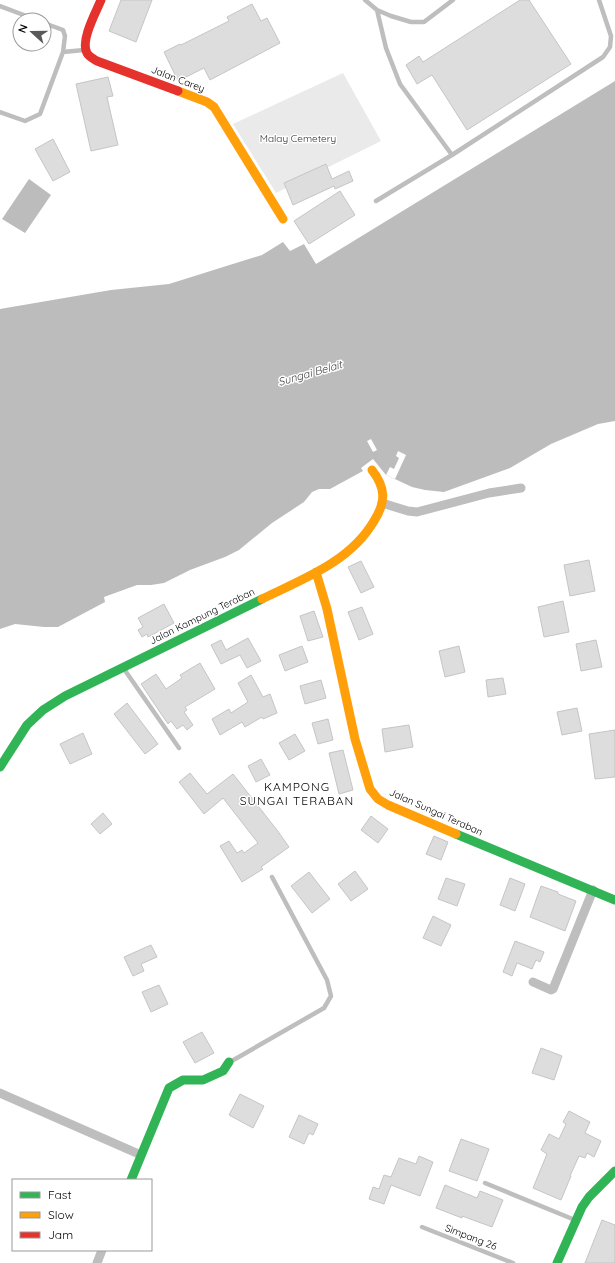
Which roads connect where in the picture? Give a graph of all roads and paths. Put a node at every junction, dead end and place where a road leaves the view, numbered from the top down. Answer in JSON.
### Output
{"nodes":[{"id":1,"x":101,"y":0,"type":"edge"},
{"id":2,"x":365,"y":0,"type":"edge"},
{"id":3,"x":454,"y":0,"type":"edge"},
{"id":4,"x":598,"y":0,"type":"edge"},
{"id":5,"x":0,"y":6,"type":"edge"},
{"id":6,"x":377,"y":10,"type":"junction"},
{"id":7,"x":15,"y":12,"type":"edge"},
{"id":8,"x":52,"y":26,"type":"edge"},
{"id":9,"x":86,"y":50,"type":"junction"},
{"id":10,"x":63,"y":52,"type":"junction"},
{"id":11,"x":0,"y":112,"type":"edge"},
{"id":12,"x":452,"y":155,"type":"junction"},
{"id":13,"x":376,"y":201,"type":"dead end"},
{"id":14,"x":283,"y":219,"type":"dead end"},
{"id":15,"x":372,"y":470,"type":"dead end"},
{"id":16,"x":521,"y":488,"type":"dead end"},
{"id":17,"x":290,"y":500,"type":"dead end"},
{"id":18,"x":382,"y":503,"type":"junction"},
{"id":19,"x":290,"y":511,"type":"dead end"},
{"id":20,"x":316,"y":572,"type":"junction"},
{"id":21,"x":123,"y":668,"type":"junction"},
{"id":22,"x":179,"y":748,"type":"dead end"},
{"id":23,"x":0,"y":767,"type":"edge"},
{"id":24,"x":272,"y":877,"type":"dead end"},
{"id":25,"x":593,"y":890,"type":"junction"},
{"id":26,"x":615,"y":900,"type":"edge"},
{"id":27,"x":533,"y":982,"type":"dead end"},
{"id":28,"x":229,"y":1062,"type":"joint"},
{"id":29,"x":0,"y":1093,"type":"edge"},
{"id":30,"x":141,"y":1155,"type":"junction"},
{"id":31,"x":615,"y":1172,"type":"edge"},
{"id":32,"x":131,"y":1179,"type":"edge"},
{"id":33,"x":485,"y":1183,"type":"dead end"},
{"id":34,"x":576,"y":1220,"type":"junction"},
{"id":35,"x":422,"y":1227,"type":"dead end"},
{"id":36,"x":102,"y":1251,"type":"edge"},
{"id":37,"x":97,"y":1263,"type":"edge"},
{"id":38,"x":513,"y":1263,"type":"edge"},
{"id":39,"x":557,"y":1263,"type":"edge"}],
"edges":[{"from":1,"to":9,"type":"street"},
{"from":2,"to":6,"type":"lane"},
{"from":3,"to":6,"type":"lane"},
{"from":4,"to":12,"type":"lane"},
{"from":5,"to":7,"type":"lane"},
{"from":6,"to":12,"type":"lane"},
{"from":8,"to":10,"type":"lane"},
{"from":9,"to":10,"type":"lane"},
{"from":9,"to":14,"type":"street","name":"Jalan Carey"},
{"from":10,"to":11,"type":"lane"},
{"from":12,"to":13,"type":"lane"},
{"from":15,"to":18,"type":"street","name":"Jalan Kampung Teraban"},
{"from":16,"to":18,"type":"street"},
{"from":17,"to":19,"type":"path"},
{"from":18,"to":20,"type":"street","name":"Jalan Kampung Teraban"},
{"from":20,"to":21,"type":"street","name":"Jalan Kampung Teraban"},
{"from":20,"to":25,"type":"street","name":"Jalan Sungai Teraban"},
{"from":21,"to":22,"type":"lane"},
{"from":21,"to":23,"type":"street","name":"Jalan Kampung Teraban"},
{"from":24,"to":28,"type":"lane"},
{"from":25,"to":26,"type":"street","name":"Jalan Sungai Teraban"},
{"from":25,"to":27,"type":"street"},
{"from":28,"to":30,"type":"street"},
{"from":29,"to":30,"type":"street"},
{"from":30,"to":32,"type":"street"},
{"from":31,"to":34,"type":"street"},
{"from":33,"to":34,"type":"lane"},
{"from":34,"to":39,"type":"street"},
{"from":35,"to":38,"type":"lane","name":"Simpang 26"},
{"from":36,"to":37,"type":"street"}]}
